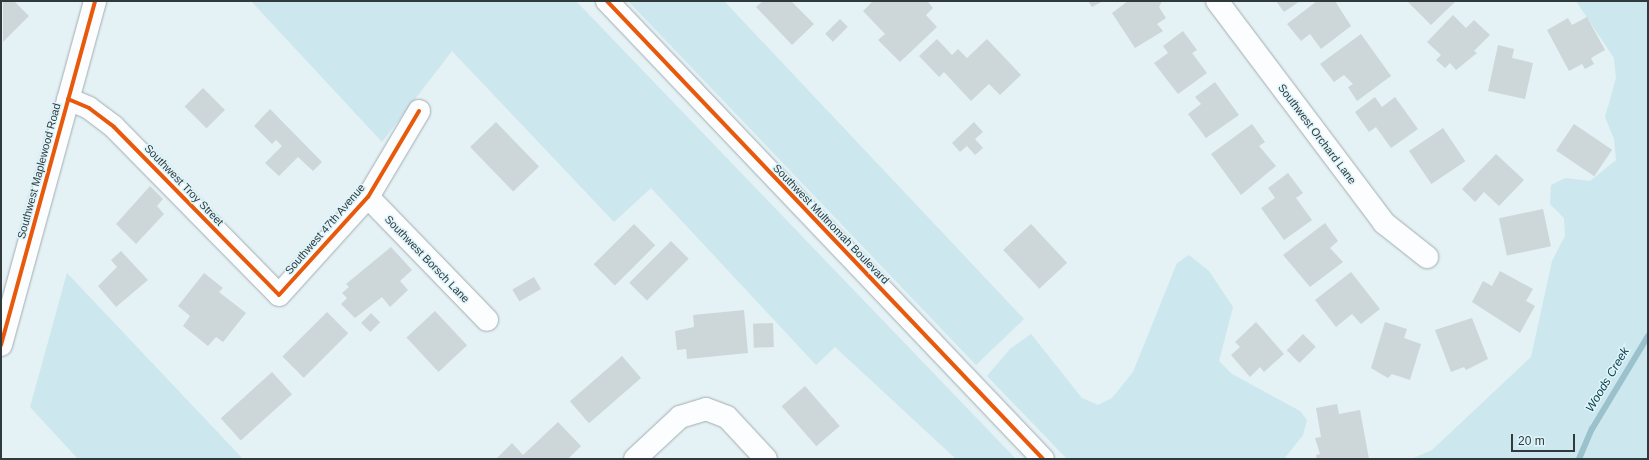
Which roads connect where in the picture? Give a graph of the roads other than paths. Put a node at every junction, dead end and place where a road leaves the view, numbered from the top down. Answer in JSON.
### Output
{"nodes":[{"id":1,"x":95,"y":1,"type":"edge"},
{"id":2,"x":607,"y":1,"type":"edge"},
{"id":3,"x":1217,"y":1,"type":"edge"},
{"id":4,"x":68,"y":99,"type":"junction"},
{"id":5,"x":419,"y":111,"type":"dead end"},
{"id":6,"x":368,"y":197,"type":"junction"},
{"id":7,"x":1427,"y":257,"type":"dead end"},
{"id":8,"x":279,"y":296,"type":"joint"},
{"id":9,"x":487,"y":320,"type":"dead end"},
{"id":10,"x":1,"y":346,"type":"edge"},
{"id":11,"x":635,"y":459,"type":"edge"},
{"id":12,"x":766,"y":459,"type":"edge"},
{"id":13,"x":1043,"y":459,"type":"edge"}],
"edges":[{"from":1,"to":4,"type":"street","name":"Southwest Maplewood Road"},
{"from":2,"to":13,"type":"street","name":"Southwest Multnomah Boulevard"},
{"from":3,"to":7,"type":"street","name":"Southwest Orchard Lane"},
{"from":4,"to":8,"type":"street","name":"Southwest Troy Street"},
{"from":4,"to":10,"type":"street","name":"Southwest Maplewood Road"},
{"from":5,"to":6,"type":"street","name":"Southwest 47th Avenue"},
{"from":6,"to":8,"type":"street","name":"Southwest 47th Avenue"},
{"from":6,"to":9,"type":"street","name":"Southwest Borsch Lane"},
{"from":11,"to":12,"type":"street"}]}
